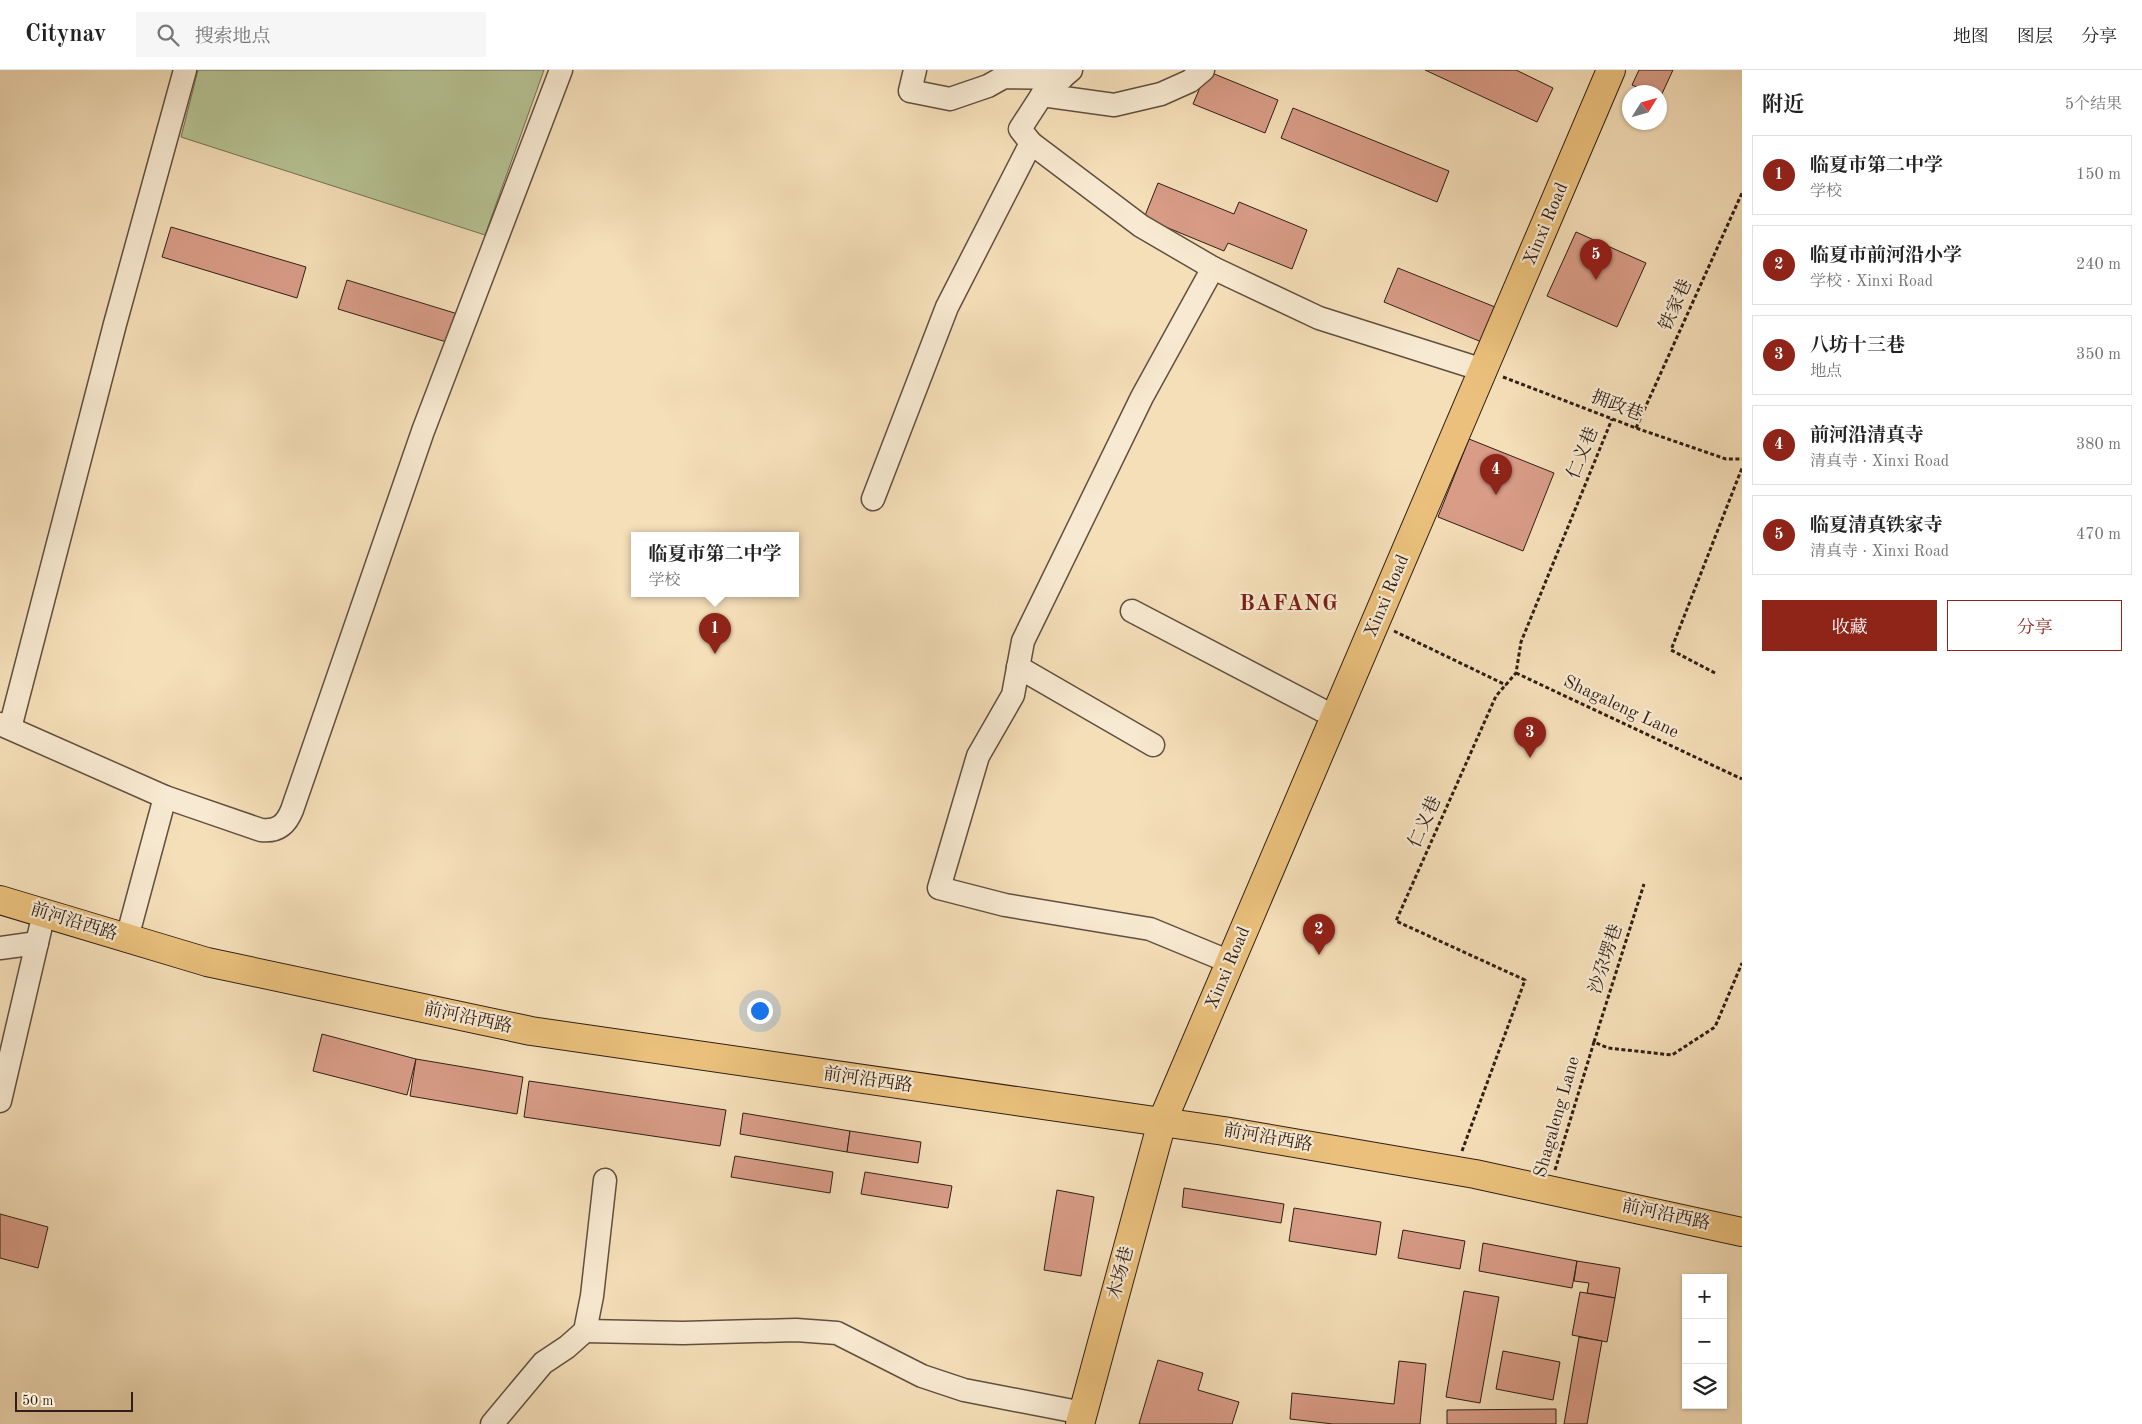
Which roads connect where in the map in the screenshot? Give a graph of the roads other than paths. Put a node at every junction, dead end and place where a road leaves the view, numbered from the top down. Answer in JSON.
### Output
{"nodes":[{"id":1,"x":185,"y":70,"type":"edge"},
{"id":2,"x":561,"y":70,"type":"edge"},
{"id":3,"x":915,"y":70,"type":"edge"},
{"id":4,"x":1203,"y":70,"type":"edge"},
{"id":5,"x":1612,"y":70,"type":"edge"},
{"id":6,"x":1004,"y":73,"type":"edge"},
{"id":7,"x":1066,"y":74,"type":"edge"},
{"id":8,"x":1042,"y":95,"type":"junction"},
{"id":9,"x":1031,"y":143,"type":"junction"},
{"id":10,"x":1213,"y":268,"type":"junction"},
{"id":11,"x":1484,"y":370,"type":"junction"},
{"id":12,"x":873,"y":498,"type":"dead end"},
{"id":13,"x":1132,"y":611,"type":"dead end"},
{"id":14,"x":1018,"y":667,"type":"junction"},
{"id":15,"x":1335,"y":717,"type":"junction"},
{"id":16,"x":5,"y":726,"type":"edge"},
{"id":17,"x":1153,"y":745,"type":"dead end"},
{"id":18,"x":165,"y":797,"type":"junction"},
{"id":19,"x":0,"y":900,"type":"edge"},
{"id":20,"x":44,"y":913,"type":"junction"},
{"id":21,"x":127,"y":938,"type":"junction"},
{"id":22,"x":37,"y":943,"type":"junction"},
{"id":23,"x":0,"y":948,"type":"edge"},
{"id":24,"x":1230,"y":962,"type":"junction"},
{"id":25,"x":0,"y":1101,"type":"edge"},
{"id":26,"x":1162,"y":1122,"type":"junction"},
{"id":27,"x":605,"y":1180,"type":"dead end"},
{"id":28,"x":1742,"y":1232,"type":"edge"},
{"id":29,"x":585,"y":1331,"type":"junction"},
{"id":30,"x":1081,"y":1419,"type":"edge"},
{"id":31,"x":492,"y":1424,"type":"edge"}],
"edges":[{"from":1,"to":16,"type":"street"},
{"from":2,"to":18,"type":"street"},
{"from":3,"to":6,"type":"street"},
{"from":4,"to":8,"type":"street"},
{"from":5,"to":11,"type":"main road","name":"Xinxi Road"},
{"from":6,"to":7,"type":"street"},
{"from":7,"to":8,"type":"street"},
{"from":8,"to":9,"type":"street"},
{"from":9,"to":10,"type":"street"},
{"from":9,"to":12,"type":"street"},
{"from":10,"to":11,"type":"street"},
{"from":10,"to":14,"type":"street"},
{"from":11,"to":15,"type":"main road","name":"Xinxi Road"},
{"from":13,"to":15,"type":"street"},
{"from":14,"to":17,"type":"street"},
{"from":14,"to":24,"type":"street"},
{"from":15,"to":24,"type":"main road","name":"Xinxi Road"},
{"from":16,"to":18,"type":"street"},
{"from":18,"to":21,"type":"street"},
{"from":19,"to":20,"type":"main road","name":"前河沿西路"},
{"from":20,"to":21,"type":"main road","name":"前河沿西路"},
{"from":20,"to":22,"type":"street"},
{"from":21,"to":26,"type":"main road","name":"前河沿西路"},
{"from":22,"to":23,"type":"street"},
{"from":22,"to":25,"type":"street"},
{"from":24,"to":26,"type":"main road","name":"Xinxi Road"},
{"from":26,"to":28,"type":"main road","name":"前河沿西路"},
{"from":26,"to":30,"type":"main road","name":"木场巷"},
{"from":27,"to":29,"type":"street"},
{"from":29,"to":30,"type":"street"},
{"from":29,"to":31,"type":"street"}]}
